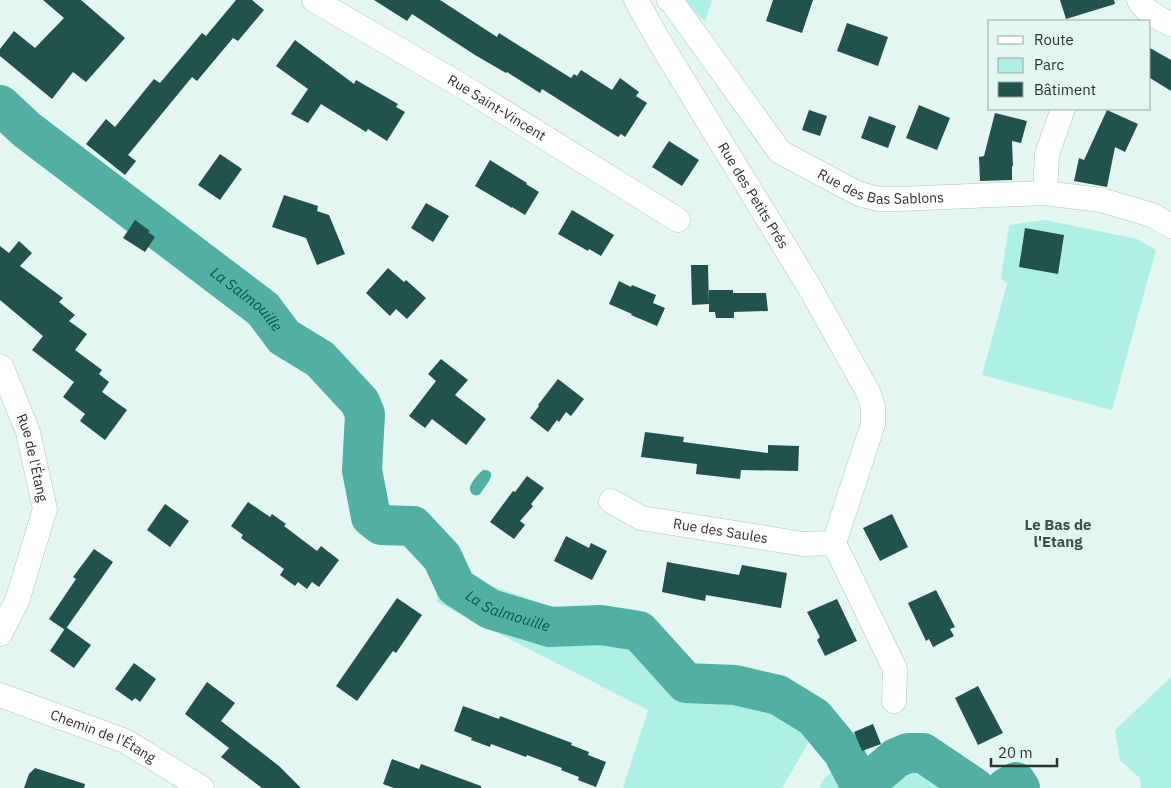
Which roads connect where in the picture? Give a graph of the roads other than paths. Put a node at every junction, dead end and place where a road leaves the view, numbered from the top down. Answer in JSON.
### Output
{"nodes":[{"id":1,"x":314,"y":0,"type":"edge"},
{"id":2,"x":636,"y":0,"type":"edge"},
{"id":3,"x":669,"y":0,"type":"edge"},
{"id":4,"x":1139,"y":0,"type":"edge"},
{"id":5,"x":1171,"y":24,"type":"edge"},
{"id":6,"x":1063,"y":110,"type":"edge"},
{"id":7,"x":1045,"y":192,"type":"junction"},
{"id":8,"x":678,"y":220,"type":"dead end"},
{"id":9,"x":1171,"y":226,"type":"edge"},
{"id":10,"x":0,"y":366,"type":"edge"},
{"id":11,"x":610,"y":501,"type":"dead end"},
{"id":12,"x":834,"y":543,"type":"junction"},
{"id":13,"x":0,"y":634,"type":"edge"},
{"id":14,"x":0,"y":694,"type":"edge"},
{"id":15,"x":894,"y":701,"type":"dead end"},
{"id":16,"x":202,"y":788,"type":"edge"}],
"edges":[{"from":1,"to":8,"type":"street","name":"Rue Saint-Vincent"},
{"from":2,"to":12,"type":"street","name":"Rue des Petits Prés"},
{"from":3,"to":7,"type":"street","name":"Rue des Bas Sablons"},
{"from":4,"to":5,"type":"street"},
{"from":6,"to":7,"type":"street"},
{"from":7,"to":9,"type":"street","name":"Rue des Bas Sablons"},
{"from":10,"to":13,"type":"street","name":"Rue de l'Étang"},
{"from":11,"to":12,"type":"street","name":"Rue des Saules"},
{"from":12,"to":15,"type":"street"},
{"from":14,"to":16,"type":"street","name":"Chemin de l'Étang"}]}
